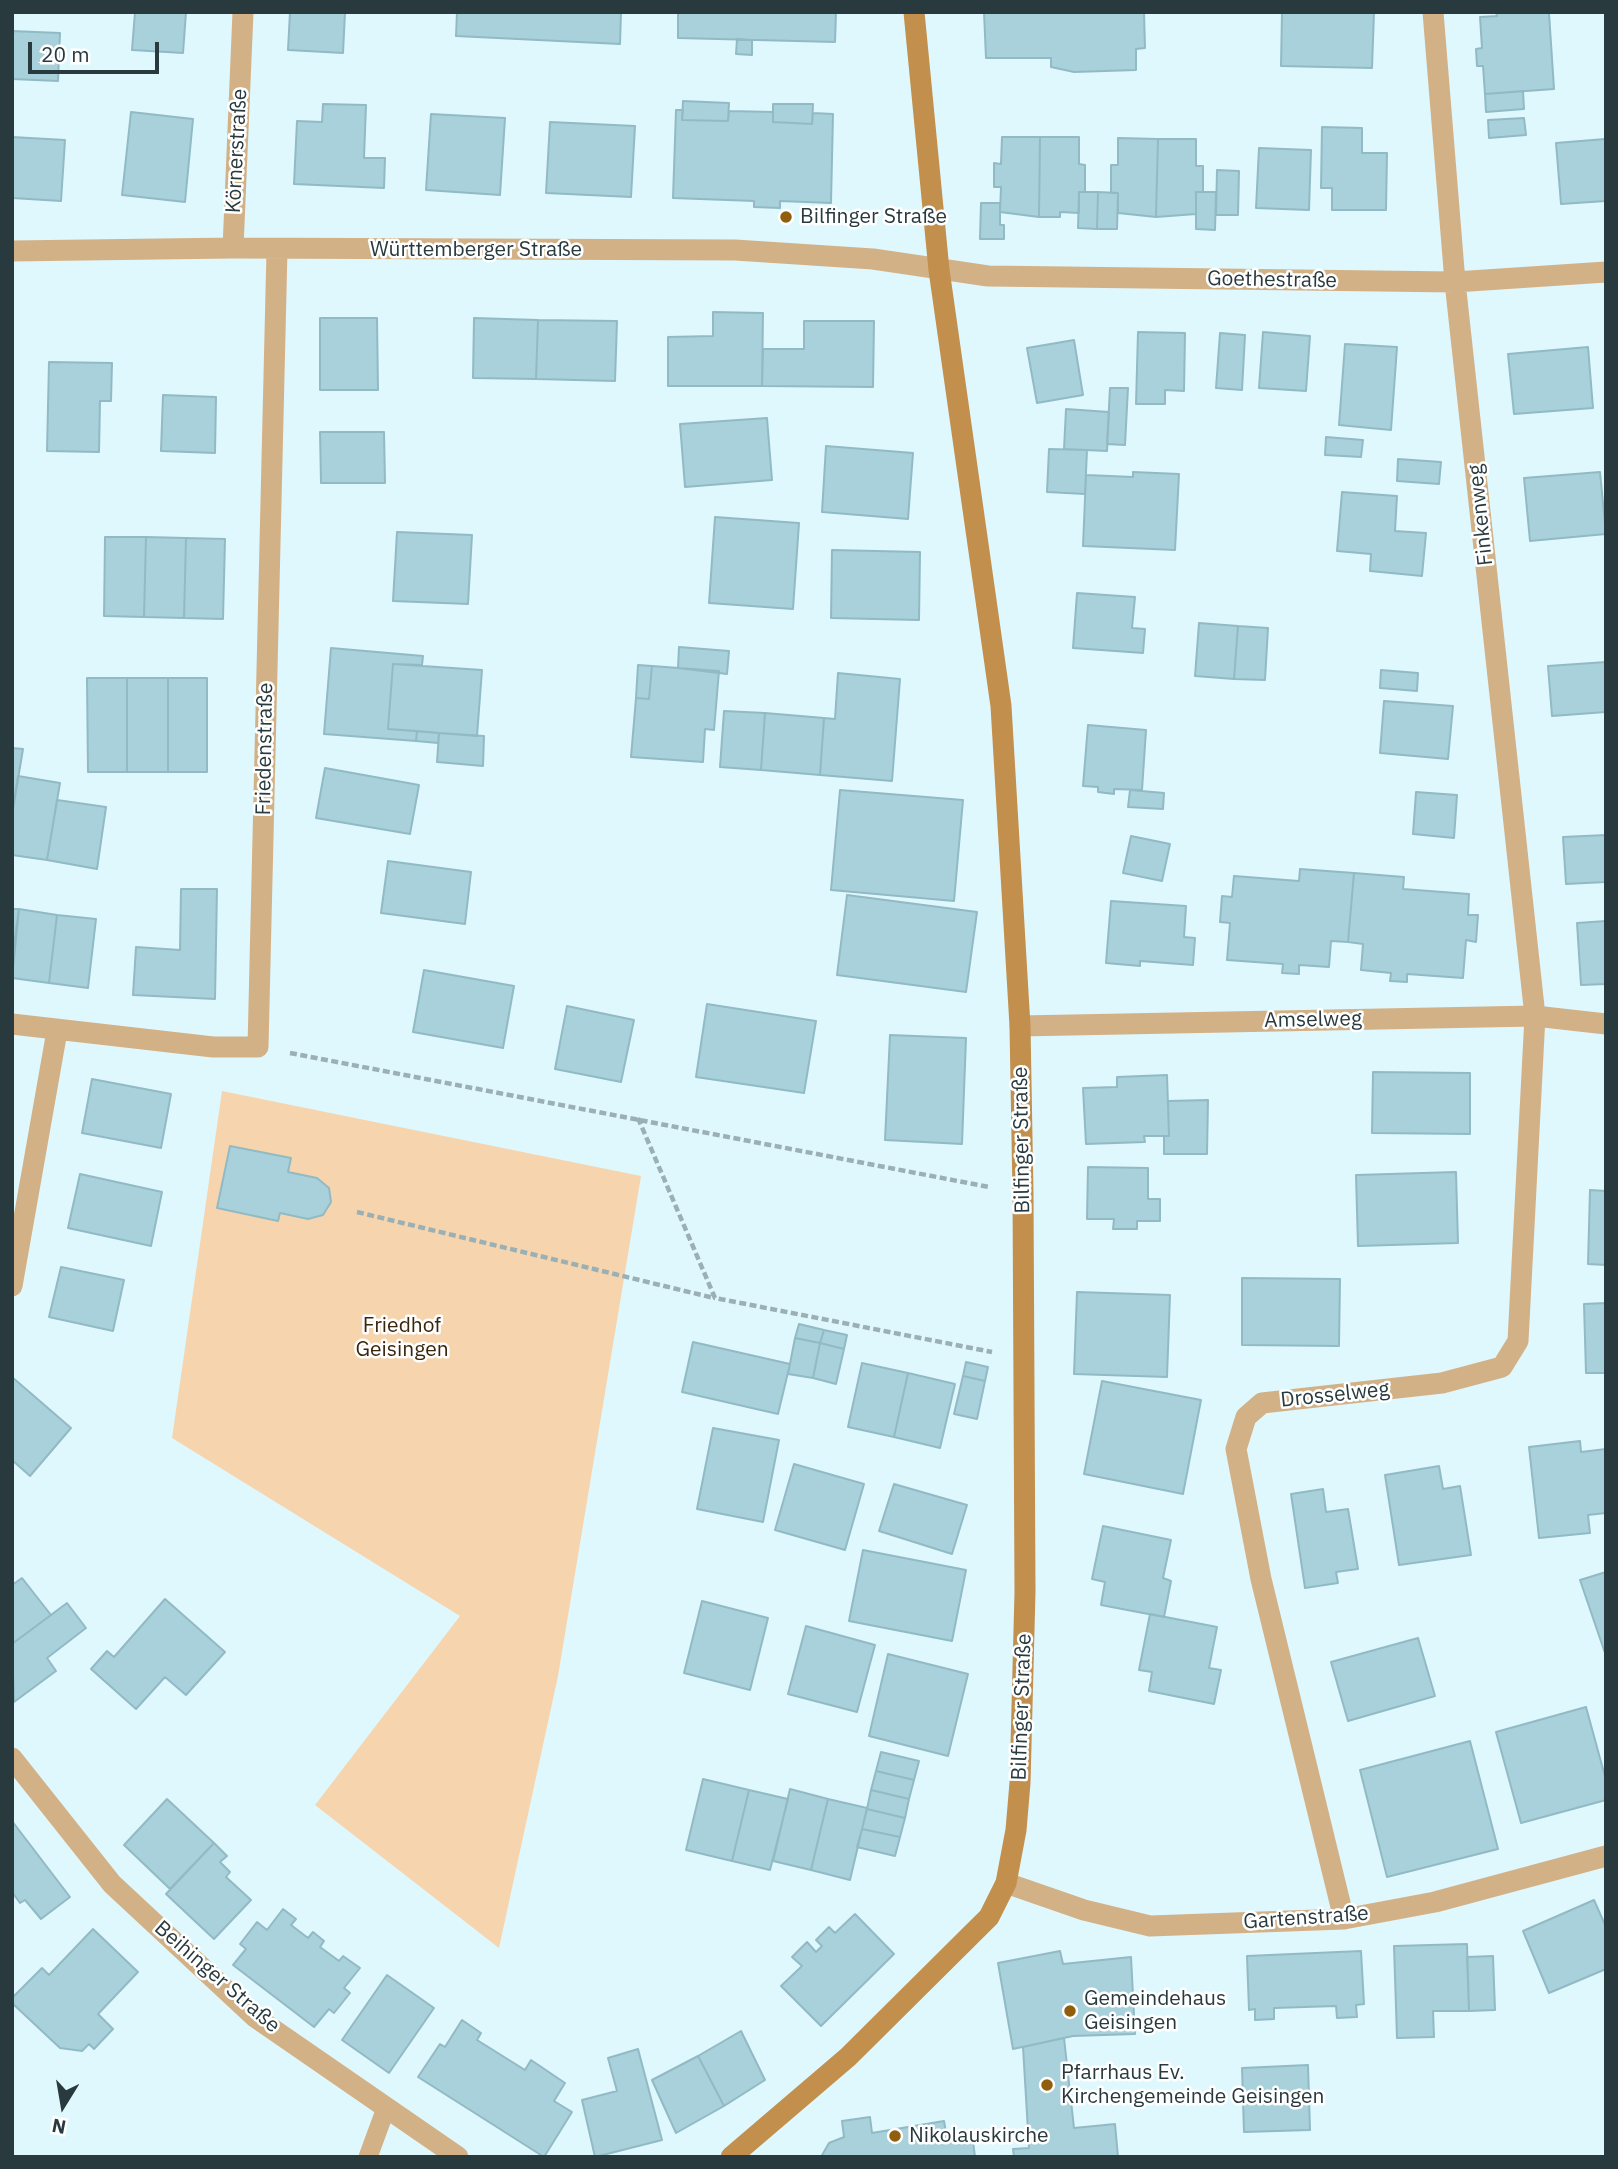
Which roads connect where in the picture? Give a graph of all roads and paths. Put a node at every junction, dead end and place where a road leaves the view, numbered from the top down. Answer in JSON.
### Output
{"nodes":[{"id":1,"x":243,"y":12,"type":"edge"},
{"id":2,"x":914,"y":12,"type":"edge"},
{"id":3,"x":1433,"y":12,"type":"edge"},
{"id":4,"x":233,"y":248,"type":"junction"},
{"id":5,"x":277,"y":250,"type":"junction"},
{"id":6,"x":12,"y":251,"type":"edge"},
{"id":7,"x":939,"y":270,"type":"junction"},
{"id":8,"x":1606,"y":272,"type":"edge"},
{"id":9,"x":1455,"y":282,"type":"junction"},
{"id":10,"x":1535,"y":1017,"type":"junction"},
{"id":11,"x":12,"y":1024,"type":"edge"},
{"id":12,"x":1606,"y":1024,"type":"edge"},
{"id":13,"x":1020,"y":1026,"type":"junction"},
{"id":14,"x":57,"y":1031,"type":"junction"},
{"id":15,"x":258,"y":1047,"type":"junction"},
{"id":16,"x":638,"y":1117,"type":"junction"},
{"id":17,"x":1023,"y":1194,"type":"junction"},
{"id":18,"x":356,"y":1212,"type":"dead end"},
{"id":19,"x":12,"y":1286,"type":"edge"},
{"id":20,"x":715,"y":1298,"type":"junction"},
{"id":21,"x":1022,"y":1357,"type":"junction"},
{"id":22,"x":12,"y":1758,"type":"edge"},
{"id":23,"x":1606,"y":1856,"type":"edge"},
{"id":24,"x":1006,"y":1883,"type":"junction"},
{"id":25,"x":1344,"y":1919,"type":"junction"},
{"id":26,"x":386,"y":2108,"type":"junction"},
{"id":27,"x":368,"y":2157,"type":"edge"},
{"id":28,"x":458,"y":2157,"type":"edge"},
{"id":29,"x":731,"y":2157,"type":"edge"}],
"edges":[{"from":1,"to":4,"type":"street","name":"Körnerstraße"},
{"from":2,"to":7,"type":"street","name":"Bilfinger Straße"},
{"from":3,"to":9,"type":"street","name":"Finkenweg"},
{"from":4,"to":5,"type":"street","name":"Württemberger Straße"},
{"from":4,"to":6,"type":"street","name":"Württemberger Straße"},
{"from":5,"to":7,"type":"street","name":"Württemberger Straße"},
{"from":5,"to":15,"type":"street","name":"Friedenstraße"},
{"from":7,"to":9,"type":"street","name":"Goethestraße"},
{"from":7,"to":13,"type":"street","name":"Bilfinger Straße"},
{"from":8,"to":9,"type":"street","name":"Goethestraße"},
{"from":9,"to":10,"type":"street","name":"Finkenweg"},
{"from":10,"to":12,"type":"street","name":"Amselweg"},
{"from":10,"to":13,"type":"street","name":"Amselweg"},
{"from":10,"to":25,"type":"street","name":"Drosselweg"},
{"from":11,"to":14,"type":"street"},
{"from":13,"to":17,"type":"street","name":"Bilfinger Straße"},
{"from":14,"to":15,"type":"street"},
{"from":14,"to":19,"type":"street"},
{"from":15,"to":16,"type":"path"},
{"from":16,"to":17,"type":"path"},
{"from":16,"to":20,"type":"path"},
{"from":17,"to":21,"type":"street","name":"Bilfinger Straße"},
{"from":18,"to":20,"type":"path"},
{"from":20,"to":21,"type":"path"},
{"from":21,"to":24,"type":"street","name":"Bilfinger Straße"},
{"from":22,"to":26,"type":"street","name":"Beihinger Straße"},
{"from":23,"to":25,"type":"street","name":"Gartenstraße"},
{"from":24,"to":25,"type":"street","name":"Gartenstraße"},
{"from":24,"to":29,"type":"street","name":"Bilfinger Straße"},
{"from":26,"to":27,"type":"lane"},
{"from":26,"to":28,"type":"street","name":"Beihinger Straße"}]}
